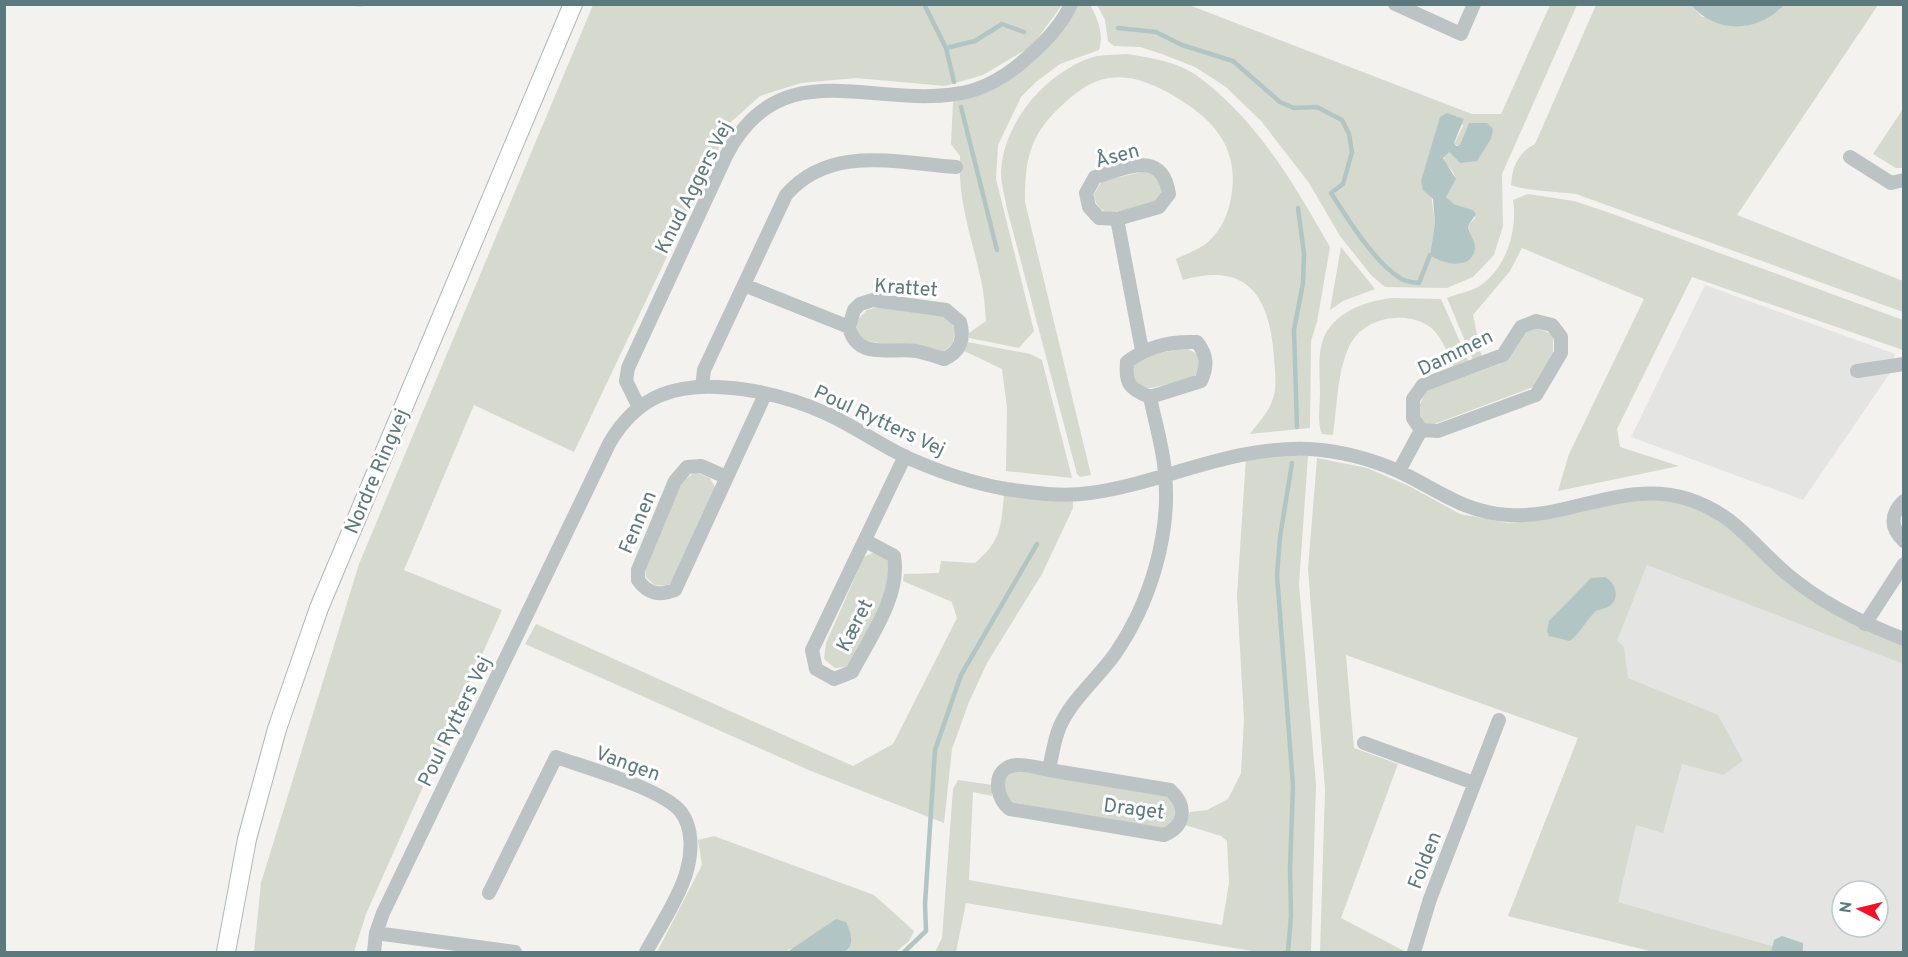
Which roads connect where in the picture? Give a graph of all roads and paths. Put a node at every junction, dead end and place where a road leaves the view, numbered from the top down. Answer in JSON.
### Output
{"nodes":[{"id":1,"x":573,"y":4,"type":"edge"},
{"id":2,"x":1071,"y":4,"type":"edge"},
{"id":3,"x":1474,"y":4,"type":"edge"},
{"id":4,"x":1399,"y":5,"type":"edge"},
{"id":5,"x":1850,"y":157,"type":"dead end"},
{"id":6,"x":956,"y":167,"type":"dead end"},
{"id":7,"x":1904,"y":180,"type":"edge"},
{"id":8,"x":1117,"y":219,"type":"junction"},
{"id":9,"x":744,"y":285,"type":"junction"},
{"id":10,"x":849,"y":327,"type":"junction"},
{"id":11,"x":1142,"y":350,"type":"junction"},
{"id":12,"x":1904,"y":364,"type":"edge"},
{"id":13,"x":1857,"y":371,"type":"dead end"},
{"id":14,"x":702,"y":387,"type":"junction"},
{"id":15,"x":763,"y":394,"type":"junction"},
{"id":16,"x":1150,"y":397,"type":"junction"},
{"id":17,"x":639,"y":407,"type":"junction"},
{"id":18,"x":1421,"y":430,"type":"junction"},
{"id":19,"x":905,"y":456,"type":"junction"},
{"id":20,"x":1399,"y":471,"type":"junction"},
{"id":21,"x":1165,"y":474,"type":"junction"},
{"id":22,"x":726,"y":477,"type":"junction"},
{"id":23,"x":1904,"y":501,"type":"edge"},
{"id":24,"x":866,"y":541,"type":"junction"},
{"id":25,"x":1904,"y":541,"type":"edge"},
{"id":26,"x":1904,"y":564,"type":"edge"},
{"id":27,"x":1865,"y":624,"type":"junction"},
{"id":28,"x":1904,"y":639,"type":"edge"},
{"id":29,"x":1499,"y":720,"type":"dead end"},
{"id":30,"x":1364,"y":743,"type":"dead end"},
{"id":31,"x":1049,"y":770,"type":"junction"},
{"id":32,"x":1474,"y":783,"type":"junction"},
{"id":33,"x":489,"y":893,"type":"dead end"},
{"id":34,"x":376,"y":933,"type":"junction"},
{"id":35,"x":226,"y":952,"type":"edge"},
{"id":36,"x":374,"y":952,"type":"edge"},
{"id":37,"x":515,"y":952,"type":"edge"},
{"id":38,"x":646,"y":952,"type":"edge"},
{"id":39,"x":1414,"y":952,"type":"edge"}],
"edges":[{"from":1,"to":35,"type":"main road","name":"Nordre Ringvej"},
{"from":2,"to":17,"type":"street","name":"Knud Aggers Vej"},
{"from":3,"to":4,"type":"street"},
{"from":5,"to":7,"type":"street"},
{"from":6,"to":9,"type":"street"},
{"from":8,"to":8,"type":"street","name":"Åsen"},
{"from":8,"to":11,"type":"street"},
{"from":9,"to":10,"type":"street","name":"Krattet"},
{"from":9,"to":14,"type":"street"},
{"from":10,"to":10,"type":"street","name":"Krattet"},
{"from":11,"to":16,"type":"street"},
{"from":11,"to":16,"type":"street"},
{"from":12,"to":13,"type":"street"},
{"from":14,"to":15,"type":"street","name":"Poul Rytters Vej"},
{"from":14,"to":17,"type":"street","name":"Poul Rytters Vej"},
{"from":15,"to":19,"type":"street","name":"Poul Rytters Vej"},
{"from":15,"to":22,"type":"street","name":"Fennen"},
{"from":16,"to":21,"type":"street"},
{"from":17,"to":34,"type":"street","name":"Poul Rytters Vej"},
{"from":18,"to":18,"type":"street","name":"Dammen"},
{"from":18,"to":20,"type":"street"},
{"from":19,"to":21,"type":"street","name":"Poul Rytters Vej"},
{"from":19,"to":24,"type":"street","name":"Kæret"},
{"from":20,"to":21,"type":"street","name":"Poul Rytters Vej"},
{"from":20,"to":27,"type":"street","name":"Poul Rytters Vej"},
{"from":21,"to":31,"type":"street"},
{"from":22,"to":22,"type":"street","name":"Fennen"},
{"from":23,"to":25,"type":"street"},
{"from":24,"to":24,"type":"street","name":"Kæret"},
{"from":26,"to":27,"type":"street"},
{"from":27,"to":28,"type":"street","name":"Poul Rytters Vej"},
{"from":29,"to":32,"type":"street","name":"Folden"},
{"from":30,"to":32,"type":"street"},
{"from":31,"to":31,"type":"street","name":"Draget"},
{"from":32,"to":39,"type":"street","name":"Folden"},
{"from":33,"to":38,"type":"street","name":"Vangen"},
{"from":34,"to":36,"type":"street","name":"Poul Rytters Vej"},
{"from":34,"to":37,"type":"street"}]}
